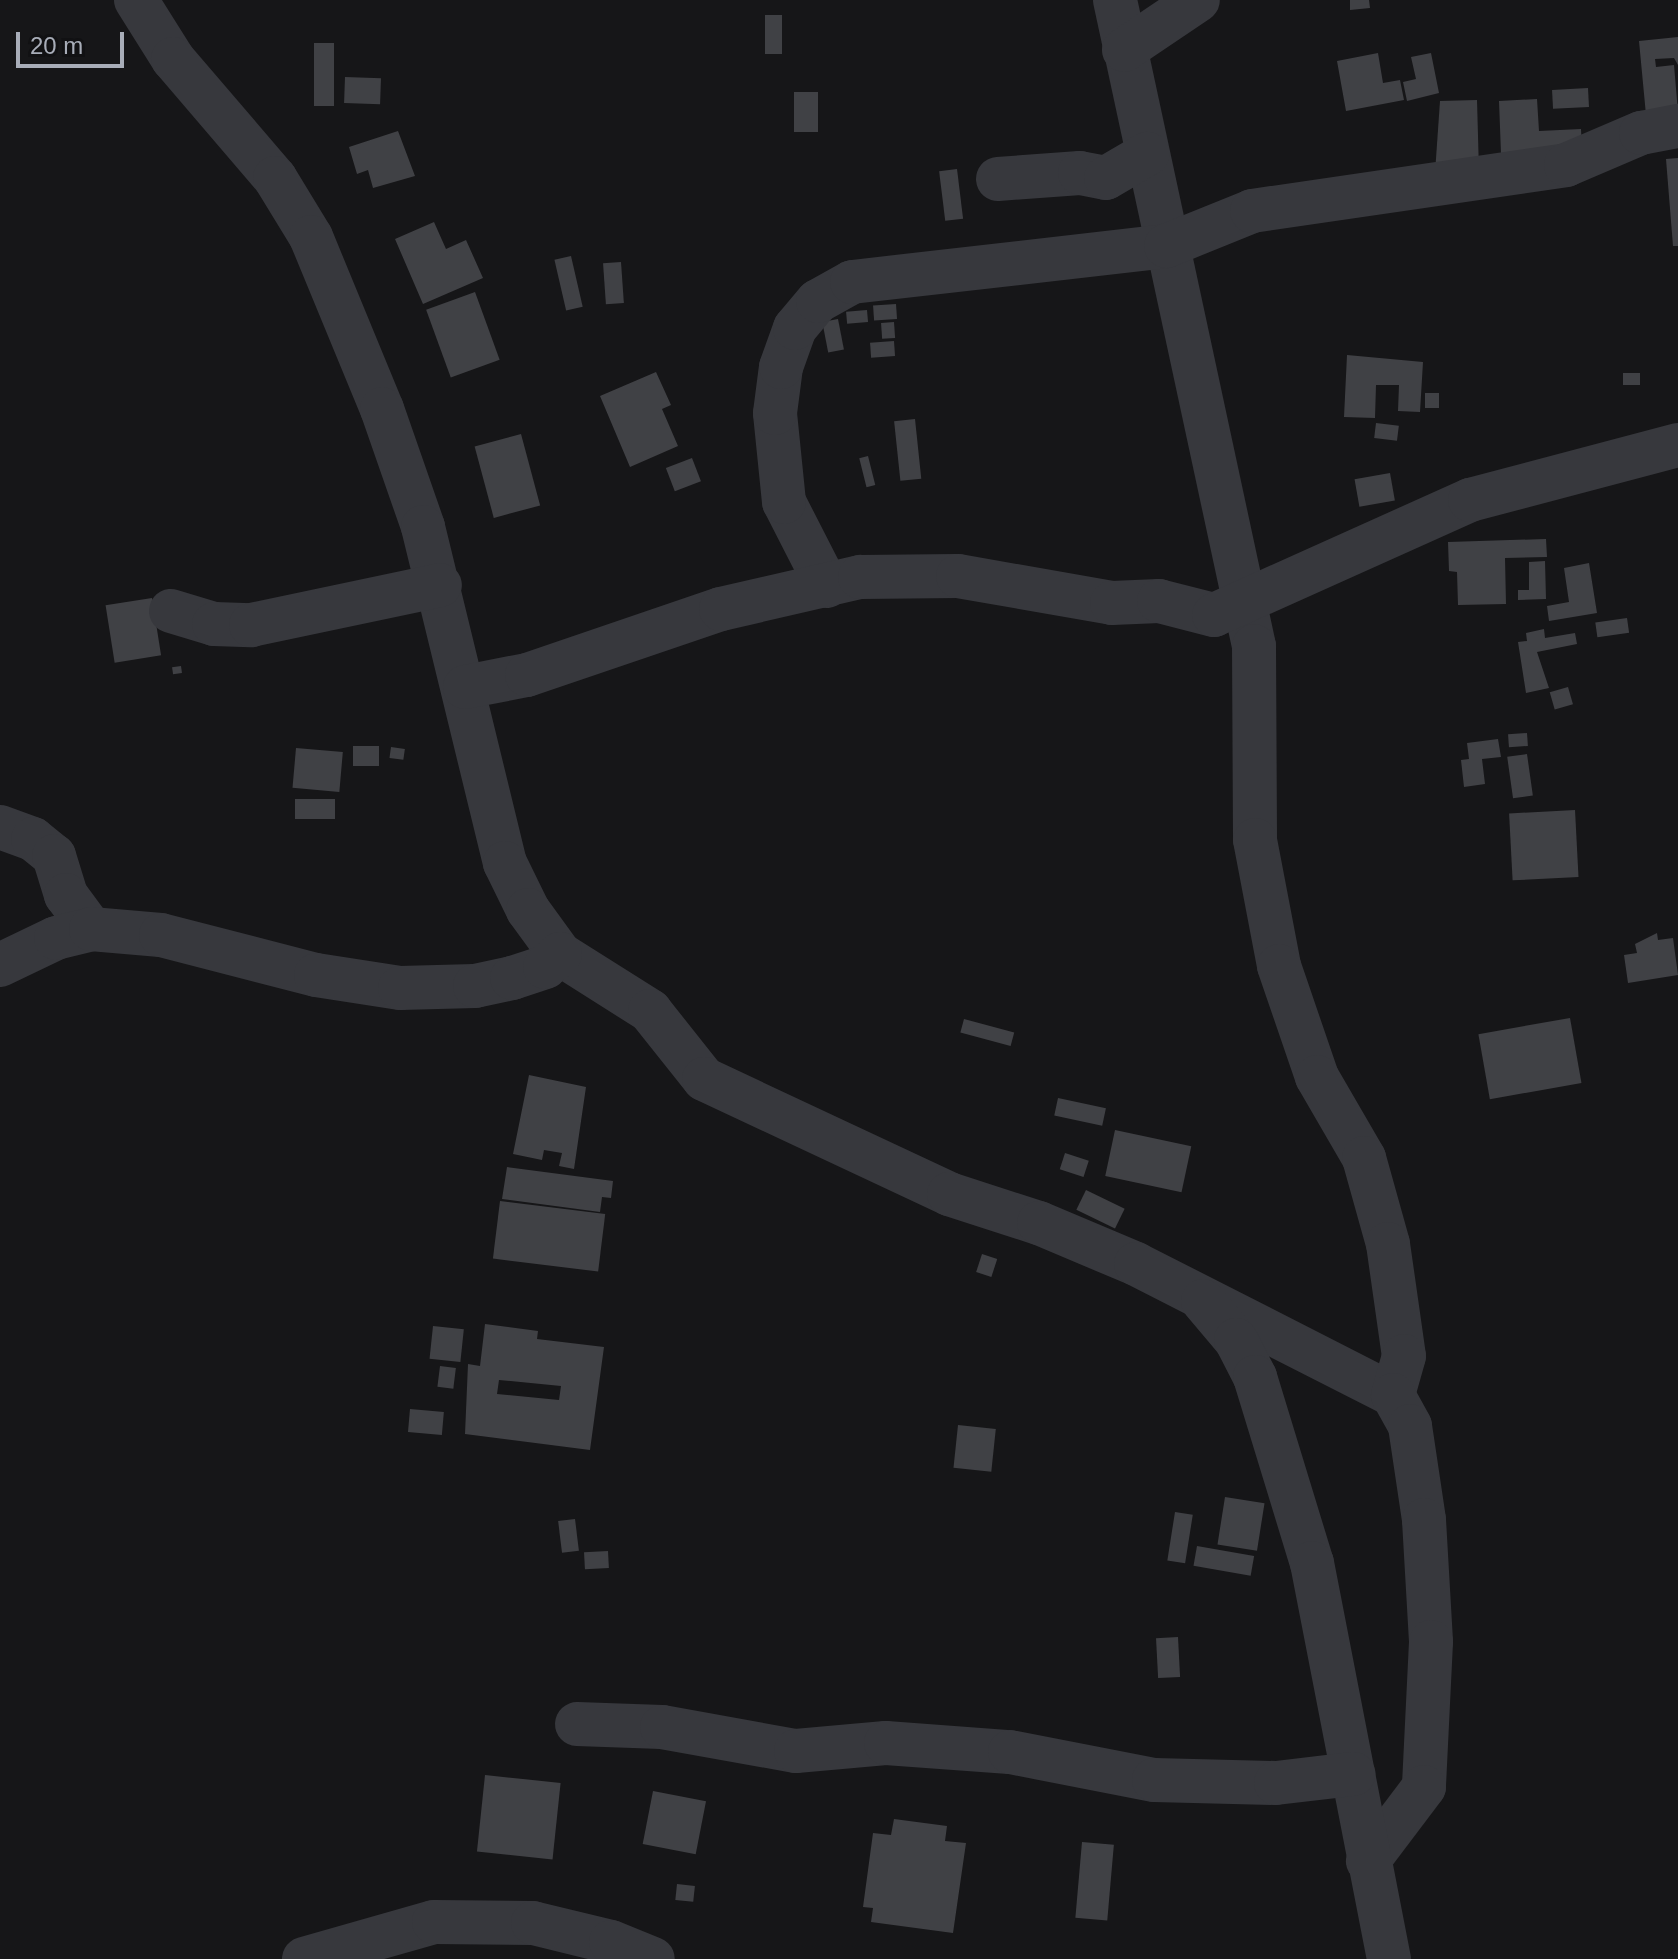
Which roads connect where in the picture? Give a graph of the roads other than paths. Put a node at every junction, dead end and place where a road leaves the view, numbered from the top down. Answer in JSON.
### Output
{"nodes":[{"id":1,"x":136,"y":0,"type":"edge"},
{"id":2,"x":1115,"y":0,"type":"edge"},
{"id":3,"x":1198,"y":0,"type":"edge"},
{"id":4,"x":1124,"y":50,"type":"junction"},
{"id":5,"x":1678,"y":126,"type":"edge"},
{"id":6,"x":1147,"y":154,"type":"junction"},
{"id":7,"x":998,"y":179,"type":"dead end"},
{"id":8,"x":1166,"y":246,"type":"junction"},
{"id":9,"x":1678,"y":445,"type":"edge"},
{"id":10,"x":440,"y":585,"type":"junction"},
{"id":11,"x":827,"y":586,"type":"junction"},
{"id":12,"x":1245,"y":597,"type":"junction"},
{"id":13,"x":171,"y":611,"type":"dead end"},
{"id":14,"x":465,"y":687,"type":"junction"},
{"id":15,"x":0,"y":827,"type":"edge"},
{"id":16,"x":91,"y":929,"type":"junction"},
{"id":17,"x":560,"y":954,"type":"junction"},
{"id":18,"x":0,"y":965,"type":"edge"},
{"id":19,"x":1196,"y":1293,"type":"junction"},
{"id":20,"x":1393,"y":1395,"type":"junction"},
{"id":21,"x":577,"y":1724,"type":"dead end"},
{"id":22,"x":1353,"y":1774,"type":"junction"},
{"id":23,"x":1368,"y":1861,"type":"junction"},
{"id":24,"x":304,"y":1959,"type":"edge"},
{"id":25,"x":653,"y":1959,"type":"edge"},
{"id":26,"x":1389,"y":1959,"type":"edge"}],
"edges":[{"from":1,"to":10,"type":"street"},
{"from":2,"to":4,"type":"street"},
{"from":3,"to":4,"type":"street"},
{"from":4,"to":6,"type":"street"},
{"from":5,"to":8,"type":"street"},
{"from":6,"to":7,"type":"street"},
{"from":6,"to":8,"type":"street"},
{"from":8,"to":11,"type":"street"},
{"from":8,"to":12,"type":"street"},
{"from":9,"to":12,"type":"street"},
{"from":10,"to":13,"type":"street"},
{"from":10,"to":14,"type":"street"},
{"from":11,"to":12,"type":"street"},
{"from":11,"to":14,"type":"street"},
{"from":12,"to":20,"type":"street"},
{"from":14,"to":17,"type":"street"},
{"from":15,"to":16,"type":"street"},
{"from":16,"to":17,"type":"street"},
{"from":16,"to":18,"type":"street"},
{"from":17,"to":19,"type":"street"},
{"from":19,"to":20,"type":"street"},
{"from":19,"to":22,"type":"street"},
{"from":20,"to":23,"type":"street"},
{"from":21,"to":22,"type":"street"},
{"from":22,"to":23,"type":"street"},
{"from":23,"to":26,"type":"street"},
{"from":24,"to":25,"type":"street"}]}
